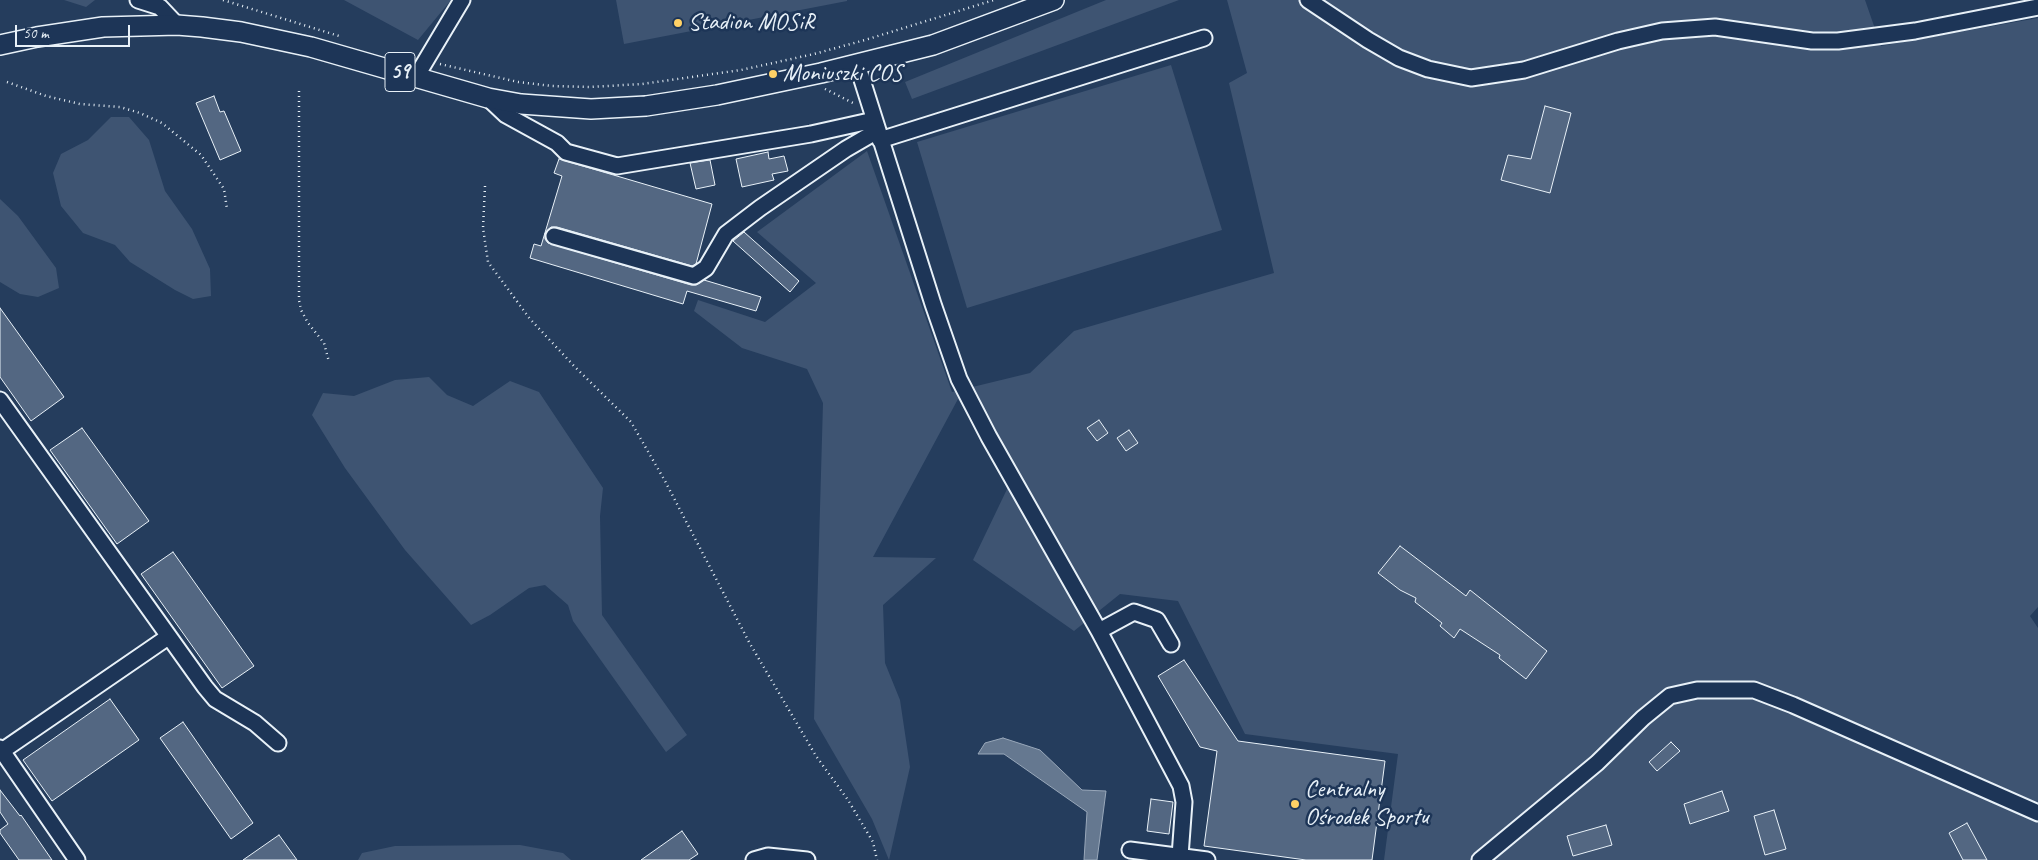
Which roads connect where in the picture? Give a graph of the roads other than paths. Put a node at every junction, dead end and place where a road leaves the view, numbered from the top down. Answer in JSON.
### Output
{"nodes":[{"id":1,"x":138,"y":0,"type":"edge"},
{"id":2,"x":462,"y":0,"type":"edge"},
{"id":3,"x":1054,"y":0,"type":"edge"},
{"id":4,"x":1308,"y":0,"type":"edge"},
{"id":5,"x":2038,"y":7,"type":"edge"},
{"id":6,"x":176,"y":25,"type":"junction"},
{"id":7,"x":1204,"y":38,"type":"dead end"},
{"id":8,"x":0,"y":45,"type":"edge"},
{"id":9,"x":857,"y":64,"type":"junction"},
{"id":10,"x":416,"y":77,"type":"junction"},
{"id":11,"x":488,"y":98,"type":"junction"},
{"id":12,"x":877,"y":130,"type":"junction"},
{"id":13,"x":554,"y":236,"type":"dead end"},
{"id":14,"x":0,"y":400,"type":"edge"},
{"id":15,"x":1099,"y":631,"type":"junction"},
{"id":16,"x":168,"y":637,"type":"junction"},
{"id":17,"x":1171,"y":644,"type":"dead end"},
{"id":18,"x":278,"y":743,"type":"dead end"},
{"id":19,"x":1,"y":749,"type":"edge"},
{"id":20,"x":2038,"y":813,"type":"edge"},
{"id":21,"x":1130,"y":850,"type":"dead end"},
{"id":22,"x":1180,"y":856,"type":"junction"},
{"id":23,"x":77,"y":860,"type":"edge"},
{"id":24,"x":754,"y":860,"type":"edge"},
{"id":25,"x":807,"y":860,"type":"edge"},
{"id":26,"x":1207,"y":860,"type":"edge"},
{"id":27,"x":1480,"y":860,"type":"edge"}],
"edges":[{"from":1,"to":6,"type":"street"},
{"from":2,"to":10,"type":"street"},
{"from":3,"to":9,"type":"main road","number":"59"},
{"from":4,"to":5,"type":"street"},
{"from":6,"to":8,"type":"main road","number":"59"},
{"from":6,"to":10,"type":"main road","number":"59"},
{"from":7,"to":12,"type":"street"},
{"from":9,"to":11,"type":"main road","number":"59"},
{"from":9,"to":12,"type":"street"},
{"from":10,"to":11,"type":"main road","number":"59"},
{"from":11,"to":12,"type":"street"},
{"from":12,"to":13,"type":"street"},
{"from":12,"to":15,"type":"street"},
{"from":14,"to":16,"type":"street"},
{"from":15,"to":17,"type":"street"},
{"from":15,"to":22,"type":"street"},
{"from":16,"to":18,"type":"street"},
{"from":16,"to":19,"type":"street"},
{"from":19,"to":23,"type":"street"},
{"from":20,"to":27,"type":"street"},
{"from":21,"to":22,"type":"street"},
{"from":22,"to":26,"type":"street"},
{"from":24,"to":25,"type":"street"}]}
